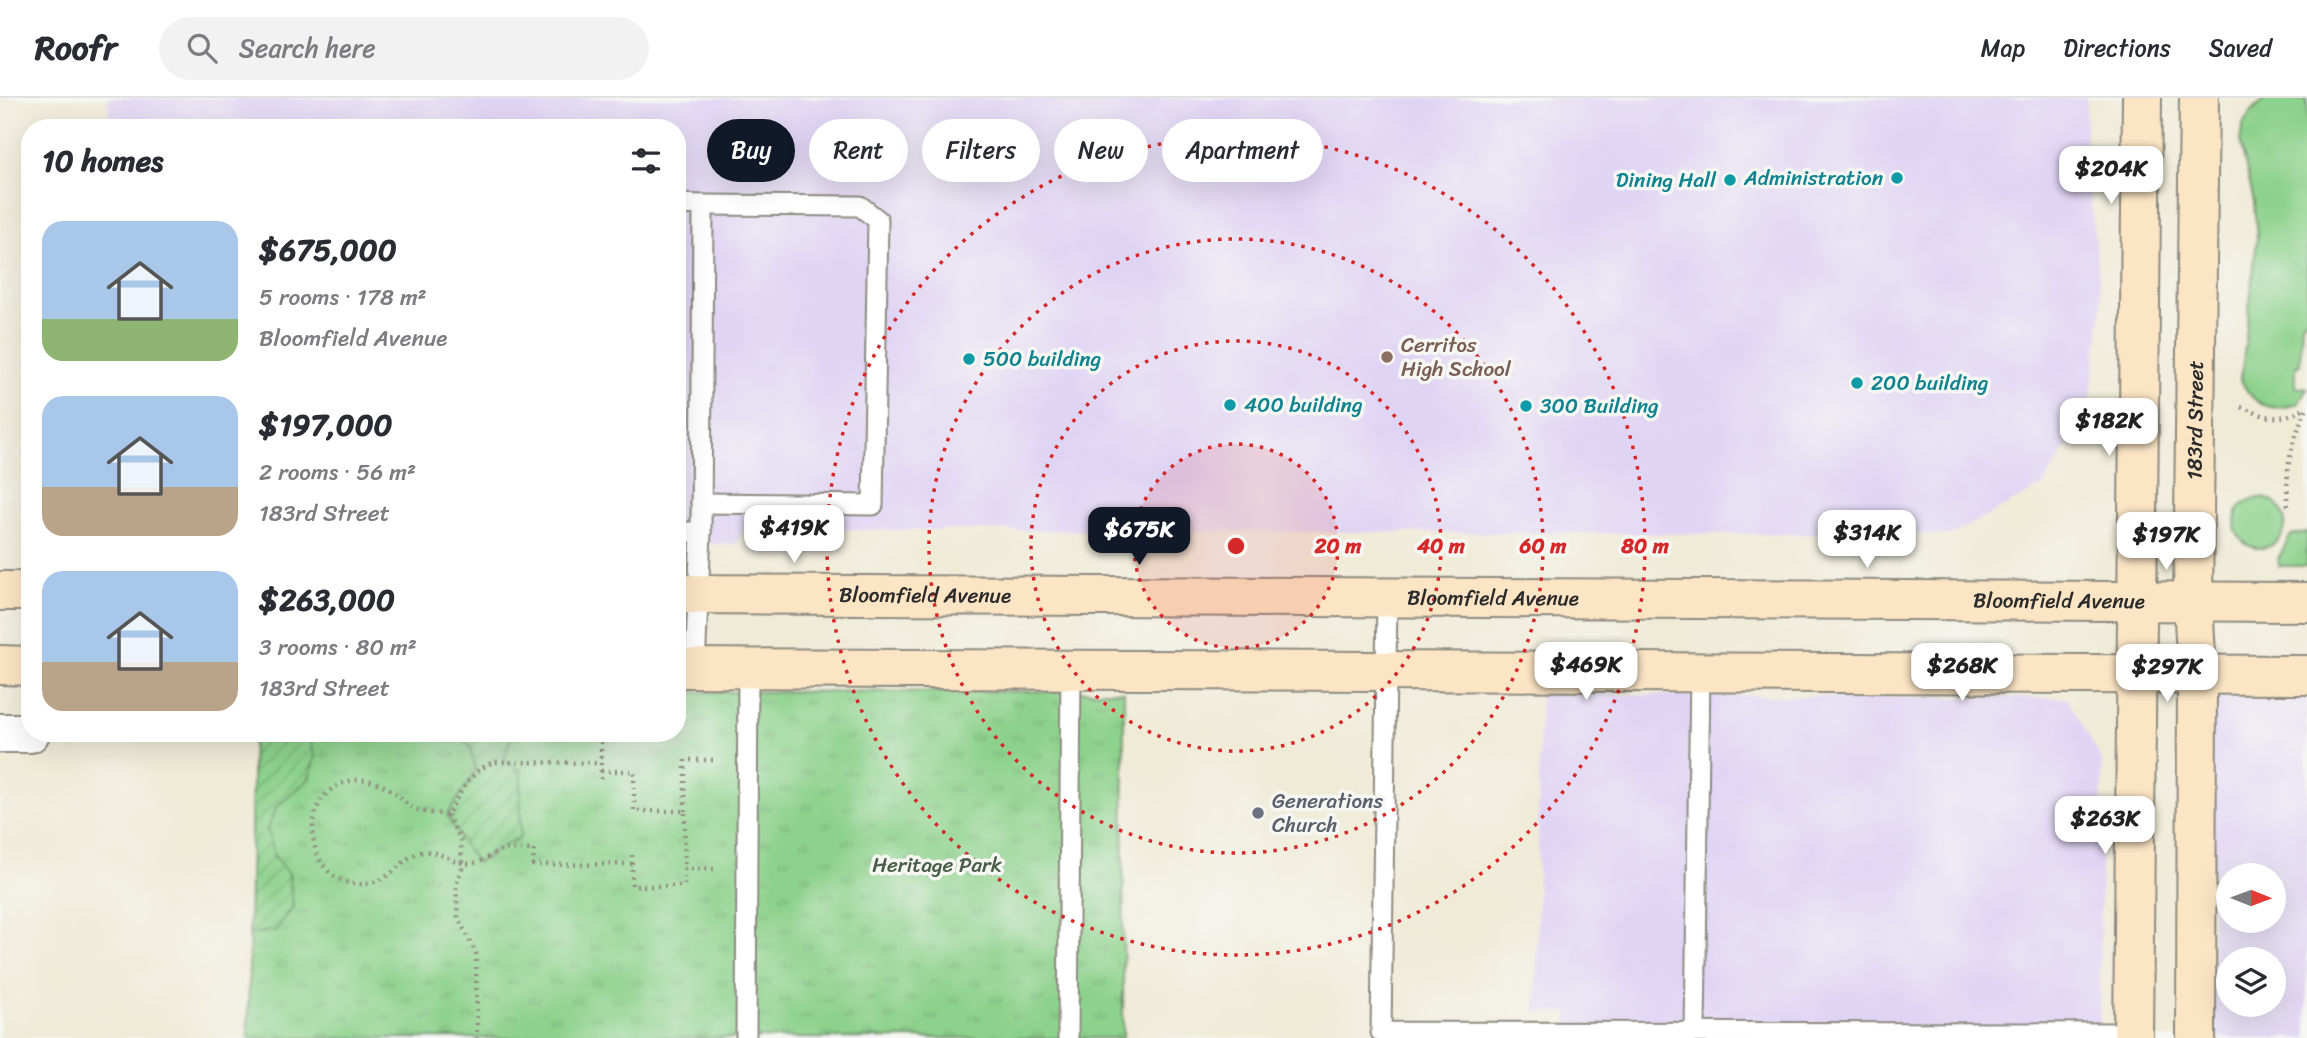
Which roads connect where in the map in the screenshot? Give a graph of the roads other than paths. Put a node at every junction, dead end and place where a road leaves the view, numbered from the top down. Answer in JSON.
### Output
{"nodes":[{"id":1,"x":2142,"y":98,"type":"edge"},
{"id":2,"x":2199,"y":98,"type":"edge"},
{"id":3,"x":686,"y":204,"type":"edge"},
{"id":4,"x":703,"y":205,"type":"junction"},
{"id":5,"x":701,"y":503,"type":"junction"},
{"id":6,"x":686,"y":532,"type":"edge"},
{"id":7,"x":701,"y":532,"type":"junction"},
{"id":8,"x":0,"y":591,"type":"edge"},
{"id":9,"x":21,"y":591,"type":"edge"},
{"id":10,"x":687,"y":594,"type":"edge"},
{"id":11,"x":1387,"y":598,"type":"junction"},
{"id":12,"x":2138,"y":601,"type":"junction"},
{"id":13,"x":2193,"y":601,"type":"junction"},
{"id":14,"x":2307,"y":602,"type":"edge"},
{"id":15,"x":0,"y":665,"type":"edge"},
{"id":16,"x":21,"y":666,"type":"edge"},
{"id":17,"x":686,"y":668,"type":"edge"},
{"id":18,"x":748,"y":669,"type":"junction"},
{"id":19,"x":1070,"y":670,"type":"junction"},
{"id":20,"x":1386,"y":671,"type":"junction"},
{"id":21,"x":1700,"y":672,"type":"junction"},
{"id":22,"x":2137,"y":674,"type":"junction"},
{"id":23,"x":2197,"y":674,"type":"junction"},
{"id":24,"x":2307,"y":675,"type":"edge"},
{"id":25,"x":0,"y":733,"type":"edge"},
{"id":26,"x":21,"y":733,"type":"edge"},
{"id":27,"x":1695,"y":1032,"type":"junction"},
{"id":28,"x":2133,"y":1035,"type":"edge"},
{"id":29,"x":746,"y":1038,"type":"edge"},
{"id":30,"x":1068,"y":1038,"type":"edge"},
{"id":31,"x":2196,"y":1038,"type":"edge"}],
"edges":[{"from":1,"to":12,"type":"street"},
{"from":2,"to":13,"type":"street","name":"183rd Street"},
{"from":3,"to":4,"type":"lane"},
{"from":4,"to":5,"type":"lane"},
{"from":4,"to":5,"type":"lane"},
{"from":5,"to":7,"type":"lane"},
{"from":6,"to":7,"type":"lane"},
{"from":7,"to":10,"type":"lane"},
{"from":8,"to":9,"type":"street"},
{"from":10,"to":11,"type":"street","name":"Bloomfield Avenue"},
{"from":10,"to":17,"type":"lane"},
{"from":11,"to":12,"type":"street","name":"Bloomfield Avenue"},
{"from":11,"to":20,"type":"lane"},
{"from":12,"to":13,"type":"street","name":"Bloomfield Avenue"},
{"from":12,"to":22,"type":"street"},
{"from":13,"to":14,"type":"street","name":"Bloomfield Avenue"},
{"from":13,"to":23,"type":"street","name":"183rd Street"},
{"from":15,"to":16,"type":"street"},
{"from":17,"to":18,"type":"street"},
{"from":18,"to":19,"type":"street"},
{"from":18,"to":29,"type":"lane"},
{"from":19,"to":20,"type":"street"},
{"from":19,"to":30,"type":"lane"},
{"from":20,"to":21,"type":"street"},
{"from":20,"to":27,"type":"lane"},
{"from":21,"to":22,"type":"street"},
{"from":21,"to":27,"type":"lane"},
{"from":22,"to":23,"type":"street"},
{"from":22,"to":28,"type":"street"},
{"from":23,"to":24,"type":"street"},
{"from":23,"to":31,"type":"street","name":"183rd Street"},
{"from":25,"to":26,"type":"street"},
{"from":27,"to":28,"type":"lane"}]}
